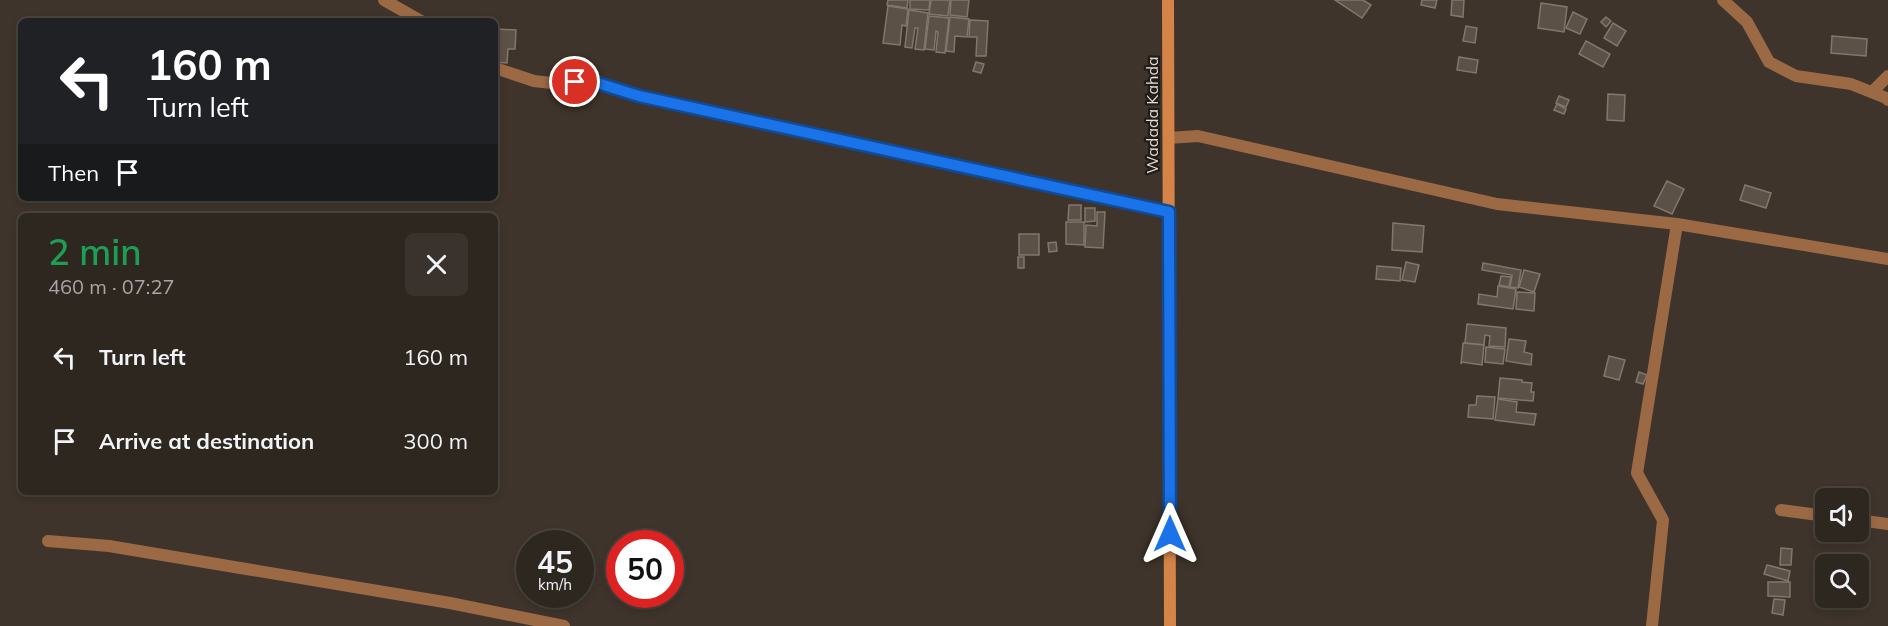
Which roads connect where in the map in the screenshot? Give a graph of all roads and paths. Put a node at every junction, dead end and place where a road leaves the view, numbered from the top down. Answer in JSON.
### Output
{"nodes":[{"id":1,"x":384,"y":0,"type":"edge"},
{"id":2,"x":1168,"y":0,"type":"edge"},
{"id":3,"x":1723,"y":0,"type":"edge"},
{"id":4,"x":415,"y":18,"type":"edge"},
{"id":5,"x":498,"y":69,"type":"edge"},
{"id":6,"x":1888,"y":76,"type":"edge"},
{"id":7,"x":1872,"y":92,"type":"junction"},
{"id":8,"x":1888,"y":100,"type":"edge"},
{"id":9,"x":1169,"y":138,"type":"junction"},
{"id":10,"x":1169,"y":212,"type":"junction"},
{"id":11,"x":1677,"y":224,"type":"junction"},
{"id":12,"x":1888,"y":256,"type":"edge"},
{"id":13,"x":1781,"y":510,"type":"dead end"},
{"id":14,"x":1815,"y":515,"type":"edge"},
{"id":15,"x":1869,"y":521,"type":"edge"},
{"id":16,"x":1888,"y":524,"type":"edge"},
{"id":17,"x":48,"y":541,"type":"dead end"},
{"id":18,"x":564,"y":626,"type":"edge"},
{"id":19,"x":1170,"y":626,"type":"edge"},
{"id":20,"x":1652,"y":626,"type":"edge"}],
"edges":[{"from":1,"to":4,"type":"street"},
{"from":2,"to":9,"type":"main road","name":"Wadada Kahda"},
{"from":3,"to":7,"type":"street"},
{"from":5,"to":10,"type":"street"},
{"from":6,"to":7,"type":"street"},
{"from":7,"to":8,"type":"street"},
{"from":9,"to":10,"type":"main road","name":"Wadada Kahda"},
{"from":9,"to":11,"type":"street"},
{"from":10,"to":19,"type":"main road","name":"Wadada Kahda"},
{"from":11,"to":12,"type":"street"},
{"from":11,"to":20,"type":"street"},
{"from":13,"to":14,"type":"street"},
{"from":15,"to":16,"type":"street"},
{"from":17,"to":18,"type":"street"}]}
